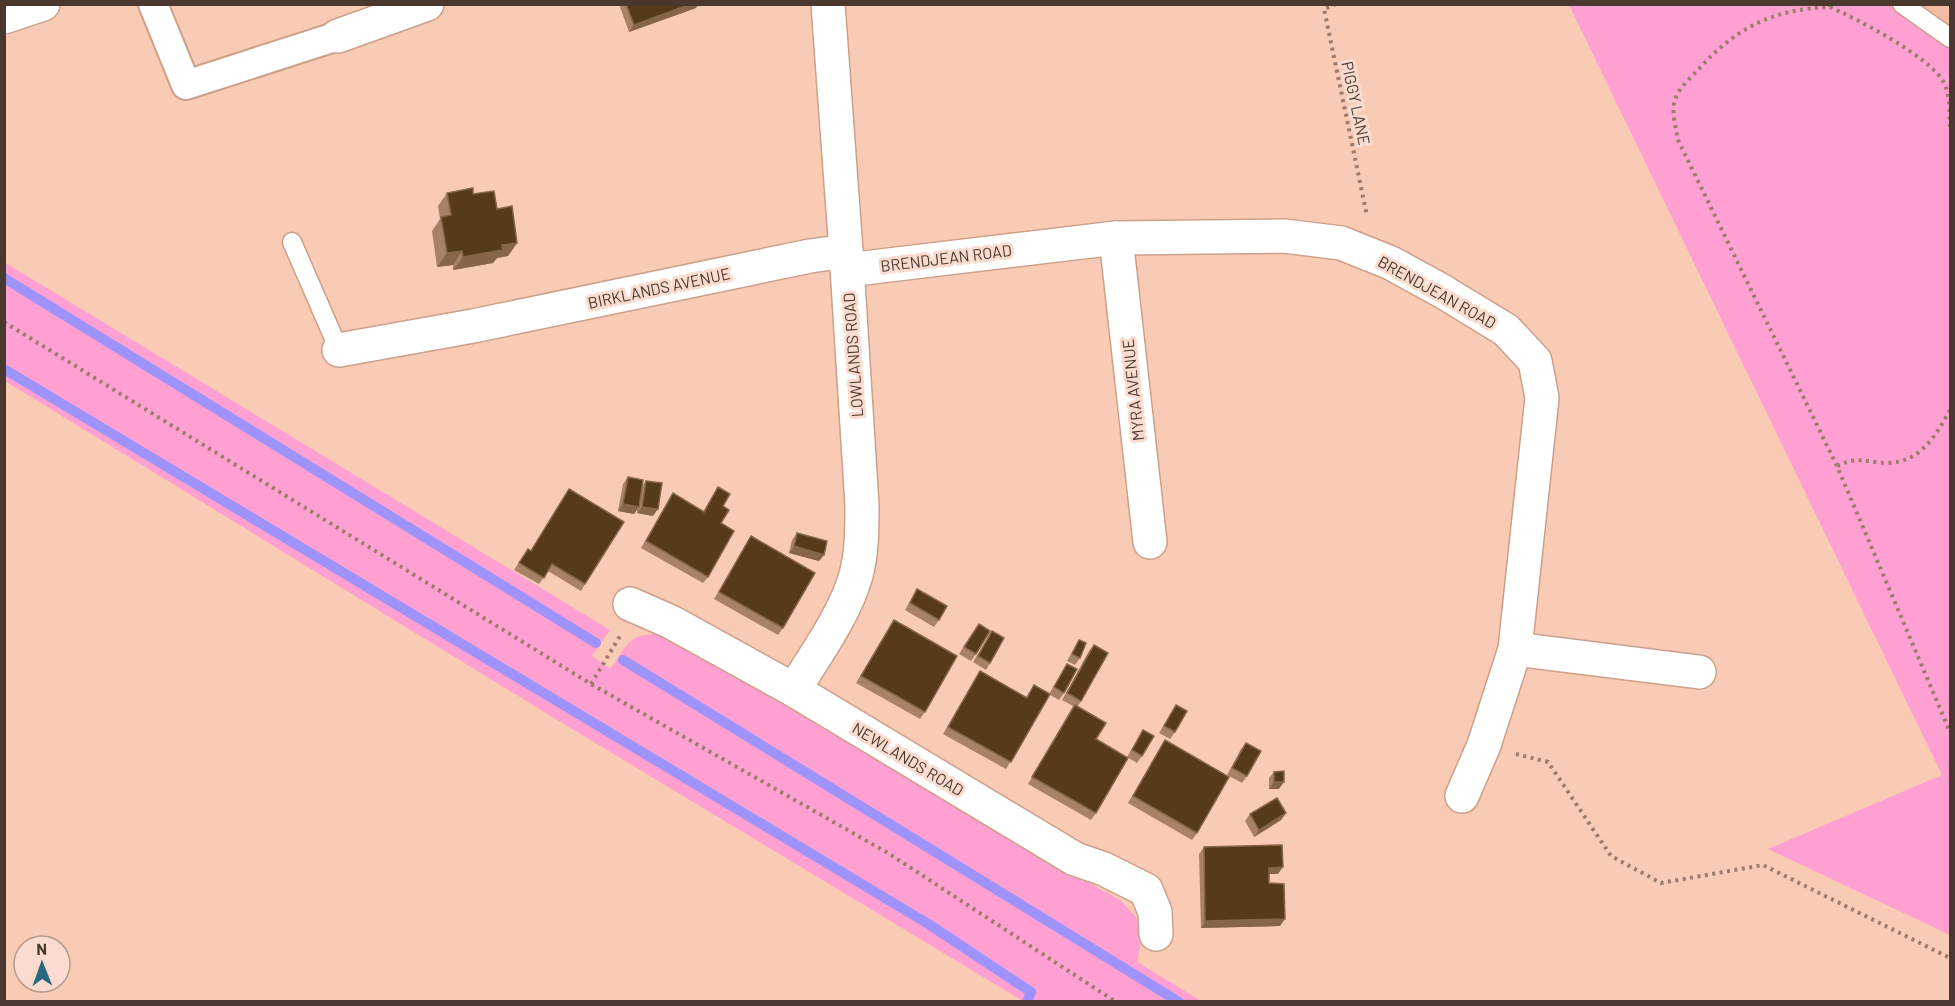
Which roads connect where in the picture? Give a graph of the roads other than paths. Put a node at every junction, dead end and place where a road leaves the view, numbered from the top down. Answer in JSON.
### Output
{"nodes":[{"id":1,"x":44,"y":4,"type":"edge"},
{"id":2,"x":153,"y":4,"type":"edge"},
{"id":3,"x":427,"y":4,"type":"edge"},
{"id":4,"x":828,"y":4,"type":"edge"},
{"id":5,"x":1902,"y":4,"type":"edge"},
{"id":6,"x":4,"y":17,"type":"edge"},
{"id":7,"x":338,"y":36,"type":"joint"},
{"id":8,"x":1950,"y":38,"type":"edge"},
{"id":9,"x":1116,"y":238,"type":"junction"},
{"id":10,"x":292,"y":242,"type":"dead end"},
{"id":11,"x":847,"y":261,"type":"junction"},
{"id":12,"x":339,"y":350,"type":"joint"},
{"id":13,"x":1150,"y":542,"type":"dead end"},
{"id":14,"x":630,"y":604,"type":"road end"},
{"id":15,"x":1515,"y":649,"type":"junction"},
{"id":16,"x":1699,"y":672,"type":"dead end"},
{"id":17,"x":794,"y":690,"type":"junction"},
{"id":18,"x":1462,"y":796,"type":"dead end"},
{"id":19,"x":1156,"y":934,"type":"dead end"}],
"edges":[{"from":1,"to":6,"type":"street"},
{"from":2,"to":7,"type":"street"},
{"from":3,"to":7,"type":"street"},
{"from":4,"to":11,"type":"street","name":"LOWLANDS ROAD"},
{"from":5,"to":8,"type":"lane"},
{"from":9,"to":11,"type":"street","name":"BRENDJEAN ROAD"},
{"from":9,"to":13,"type":"street","name":"MYRA AVENUE"},
{"from":9,"to":15,"type":"street","name":"BRENDJEAN ROAD"},
{"from":10,"to":12,"type":"lane"},
{"from":11,"to":12,"type":"street","name":"BIRKLANDS AVENUE"},
{"from":11,"to":17,"type":"street","name":"LOWLANDS ROAD"},
{"from":14,"to":17,"type":"street","name":"NEWLANDS ROAD"},
{"from":15,"to":16,"type":"street"},
{"from":15,"to":18,"type":"street","name":"BRENDJEAN ROAD"},
{"from":17,"to":19,"type":"street","name":"NEWLANDS ROAD"}]}
